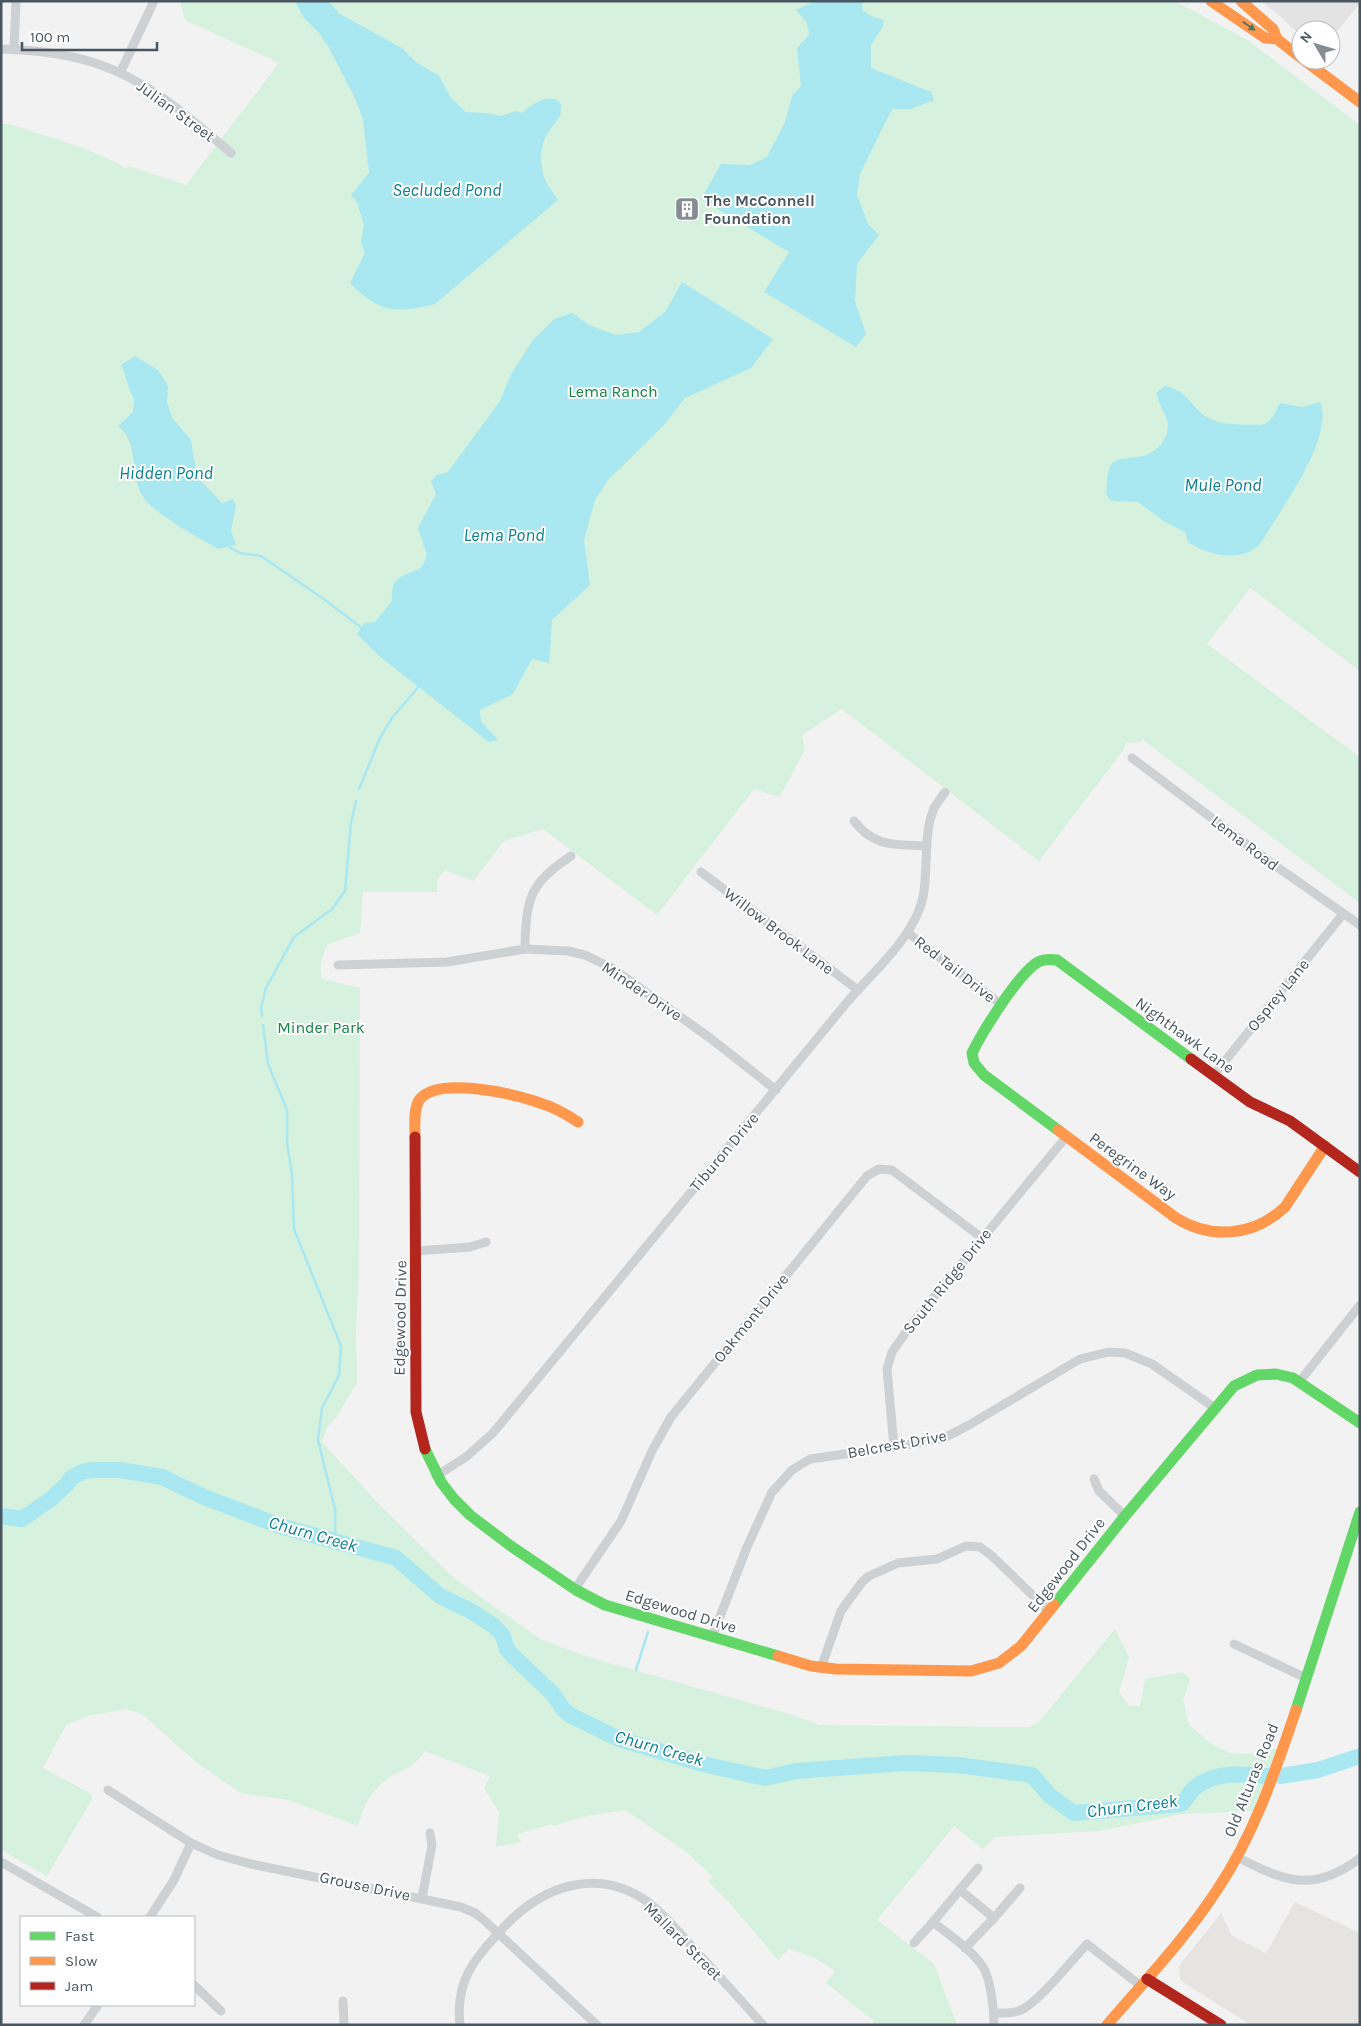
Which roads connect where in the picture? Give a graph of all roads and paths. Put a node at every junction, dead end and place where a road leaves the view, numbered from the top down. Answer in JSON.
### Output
{"nodes":[{"id":1,"x":16,"y":1,"type":"edge"},
{"id":2,"x":154,"y":1,"type":"edge"},
{"id":3,"x":1211,"y":1,"type":"edge"},
{"id":4,"x":1241,"y":1,"type":"edge"},
{"id":5,"x":1276,"y":39,"type":"junction"},
{"id":6,"x":1,"y":49,"type":"edge"},
{"id":7,"x":14,"y":50,"type":"junction"},
{"id":8,"x":1291,"y":50,"type":"edge"},
{"id":9,"x":1317,"y":70,"type":"edge"},
{"id":10,"x":120,"y":73,"type":"junction"},
{"id":11,"x":1360,"y":102,"type":"edge"},
{"id":12,"x":231,"y":153,"type":"dead end"},
{"id":13,"x":1132,"y":758,"type":"dead end"},
{"id":14,"x":944,"y":792,"type":"dead end"},
{"id":15,"x":854,"y":821,"type":"dead end"},
{"id":16,"x":927,"y":846,"type":"junction"},
{"id":17,"x":571,"y":856,"type":"dead end"},
{"id":18,"x":701,"y":872,"type":"dead end"},
{"id":19,"x":1343,"y":914,"type":"junction"},
{"id":20,"x":1360,"y":926,"type":"edge"},
{"id":21,"x":908,"y":932,"type":"junction"},
{"id":22,"x":525,"y":949,"type":"junction"},
{"id":23,"x":338,"y":965,"type":"dead end"},
{"id":24,"x":858,"y":990,"type":"junction"},
{"id":25,"x":1002,"y":1005,"type":"junction"},
{"id":26,"x":1213,"y":1076,"type":"junction"},
{"id":27,"x":776,"y":1090,"type":"junction"},
{"id":28,"x":578,"y":1122,"type":"dead end"},
{"id":29,"x":1066,"y":1137,"type":"junction"},
{"id":30,"x":1326,"y":1146,"type":"junction"},
{"id":31,"x":1360,"y":1172,"type":"edge"},
{"id":32,"x":982,"y":1238,"type":"junction"},
{"id":33,"x":486,"y":1242,"type":"dead end"},
{"id":34,"x":416,"y":1251,"type":"junction"},
{"id":35,"x":1360,"y":1305,"type":"edge"},
{"id":36,"x":1300,"y":1381,"type":"junction"},
{"id":37,"x":1214,"y":1408,"type":"junction"},
{"id":38,"x":1360,"y":1423,"type":"edge"},
{"id":39,"x":894,"y":1448,"type":"junction"},
{"id":40,"x":436,"y":1476,"type":"junction"},
{"id":41,"x":1094,"y":1479,"type":"dead end"},
{"id":42,"x":1360,"y":1512,"type":"edge"},
{"id":43,"x":1125,"y":1516,"type":"junction"},
{"id":44,"x":575,"y":1589,"type":"junction"},
{"id":45,"x":1050,"y":1612,"type":"junction"},
{"id":46,"x":712,"y":1637,"type":"junction"},
{"id":47,"x":1234,"y":1644,"type":"dead end"},
{"id":48,"x":821,"y":1668,"type":"junction"},
{"id":49,"x":1306,"y":1678,"type":"junction"},
{"id":50,"x":108,"y":1790,"type":"dead end"},
{"id":51,"x":430,"y":1833,"type":"dead end"},
{"id":52,"x":191,"y":1843,"type":"junction"},
{"id":53,"x":1237,"y":1857,"type":"junction"},
{"id":54,"x":1360,"y":1858,"type":"edge"},
{"id":55,"x":1,"y":1862,"type":"edge"},
{"id":56,"x":978,"y":1868,"type":"dead end"},
{"id":57,"x":1020,"y":1888,"type":"dead end"},
{"id":58,"x":960,"y":1890,"type":"junction"},
{"id":59,"x":422,"y":1898,"type":"junction"},
{"id":60,"x":95,"y":1916,"type":"edge"},
{"id":61,"x":151,"y":1916,"type":"edge"},
{"id":62,"x":994,"y":1918,"type":"junction"},
{"id":63,"x":933,"y":1922,"type":"junction"},
{"id":64,"x":498,"y":1933,"type":"junction"},
{"id":65,"x":914,"y":1943,"type":"dead end"},
{"id":66,"x":965,"y":1948,"type":"junction"},
{"id":67,"x":1144,"y":1982,"type":"junction"},
{"id":68,"x":195,"y":1986,"type":"edge"},
{"id":69,"x":343,"y":2001,"type":"dead end"},
{"id":70,"x":97,"y":2006,"type":"edge"},
{"id":71,"x":222,"y":2011,"type":"dead end"},
{"id":72,"x":994,"y":2013,"type":"junction"},
{"id":73,"x":84,"y":2025,"type":"edge"},
{"id":74,"x":344,"y":2025,"type":"edge"},
{"id":75,"x":460,"y":2025,"type":"edge"},
{"id":76,"x":597,"y":2025,"type":"edge"},
{"id":77,"x":763,"y":2025,"type":"edge"},
{"id":78,"x":994,"y":2025,"type":"edge"},
{"id":79,"x":1107,"y":2025,"type":"edge"},
{"id":80,"x":1221,"y":2025,"type":"edge"}],
"edges":[{"from":1,"to":7,"type":"street"},
{"from":2,"to":10,"type":"street"},
{"from":3,"to":5,"type":"street","one_way":true},
{"from":4,"to":5,"type":"street"},
{"from":5,"to":8,"type":"street"},
{"from":6,"to":7,"type":"street","name":"Julian Street"},
{"from":7,"to":10,"type":"street","name":"Julian Street"},
{"from":9,"to":11,"type":"street"},
{"from":10,"to":12,"type":"street","name":"Julian Street"},
{"from":13,"to":19,"type":"street","name":"Lema Road"},
{"from":14,"to":16,"type":"street","name":"Tiburon Drive"},
{"from":15,"to":16,"type":"street"},
{"from":16,"to":21,"type":"street","name":"Tiburon Drive"},
{"from":17,"to":22,"type":"street"},
{"from":18,"to":24,"type":"street","name":"Willow Brook Lane"},
{"from":19,"to":20,"type":"street","name":"Lema Road"},
{"from":19,"to":26,"type":"street","name":"Osprey Lane"},
{"from":21,"to":24,"type":"street","name":"Tiburon Drive"},
{"from":21,"to":25,"type":"street","name":"Red Tail Drive"},
{"from":22,"to":23,"type":"street","name":"Minder Drive"},
{"from":22,"to":27,"type":"street","name":"Minder Drive"},
{"from":24,"to":27,"type":"street","name":"Tiburon Drive"},
{"from":25,"to":26,"type":"street","name":"Nighthawk Lane"},
{"from":25,"to":29,"type":"street","name":"Peregrine Way"},
{"from":26,"to":30,"type":"street","name":"Nighthawk Lane"},
{"from":27,"to":40,"type":"street","name":"Tiburon Drive"},
{"from":28,"to":34,"type":"street","name":"Edgewood Drive"},
{"from":29,"to":30,"type":"street","name":"Peregrine Way"},
{"from":29,"to":32,"type":"street","name":"South Ridge Drive"},
{"from":30,"to":31,"type":"street","name":"Nighthawk Lane"},
{"from":32,"to":39,"type":"street","name":"South Ridge Drive"},
{"from":32,"to":44,"type":"street","name":"Oakmont Drive"},
{"from":33,"to":34,"type":"street"},
{"from":34,"to":40,"type":"street","name":"Edgewood Drive"},
{"from":35,"to":36,"type":"street"},
{"from":36,"to":37,"type":"street","name":"Edgewood Drive"},
{"from":36,"to":38,"type":"street","name":"Edgewood Drive"},
{"from":37,"to":39,"type":"street","name":"Belcrest Drive"},
{"from":37,"to":43,"type":"street","name":"Edgewood Drive"},
{"from":39,"to":46,"type":"street","name":"Belcrest Drive"},
{"from":40,"to":44,"type":"street","name":"Edgewood Drive"},
{"from":41,"to":43,"type":"street"},
{"from":42,"to":49,"type":"street","name":"Old Alturas Road"},
{"from":43,"to":45,"type":"street","name":"Edgewood Drive"},
{"from":44,"to":46,"type":"street","name":"Edgewood Drive"},
{"from":45,"to":48,"type":"street","name":"Edgewood Drive"},
{"from":45,"to":48,"type":"street"},
{"from":46,"to":48,"type":"street","name":"Edgewood Drive"},
{"from":47,"to":49,"type":"street"},
{"from":49,"to":53,"type":"street","name":"Old Alturas Road"},
{"from":50,"to":52,"type":"street","name":"Grouse Drive"},
{"from":51,"to":59,"type":"street"},
{"from":52,"to":59,"type":"street","name":"Grouse Drive"},
{"from":52,"to":61,"type":"street"},
{"from":53,"to":54,"type":"street"},
{"from":53,"to":67,"type":"street","name":"Old Alturas Road"},
{"from":55,"to":60,"type":"street"},
{"from":56,"to":58,"type":"street"},
{"from":57,"to":62,"type":"street"},
{"from":58,"to":62,"type":"street"},
{"from":58,"to":63,"type":"street"},
{"from":59,"to":64,"type":"street","name":"Grouse Drive"},
{"from":62,"to":66,"type":"street"},
{"from":63,"to":65,"type":"street"},
{"from":63,"to":66,"type":"street"},
{"from":64,"to":75,"type":"street","name":"Mallard Street"},
{"from":64,"to":76,"type":"street","name":"Grouse Drive"},
{"from":64,"to":77,"type":"street","name":"Mallard Street"},
{"from":66,"to":72,"type":"street"},
{"from":67,"to":72,"type":"street"},
{"from":67,"to":79,"type":"street","name":"Old Alturas Road"},
{"from":67,"to":80,"type":"street"},
{"from":68,"to":71,"type":"street"},
{"from":69,"to":74,"type":"street"},
{"from":70,"to":73,"type":"street"},
{"from":72,"to":78,"type":"street"}]}
